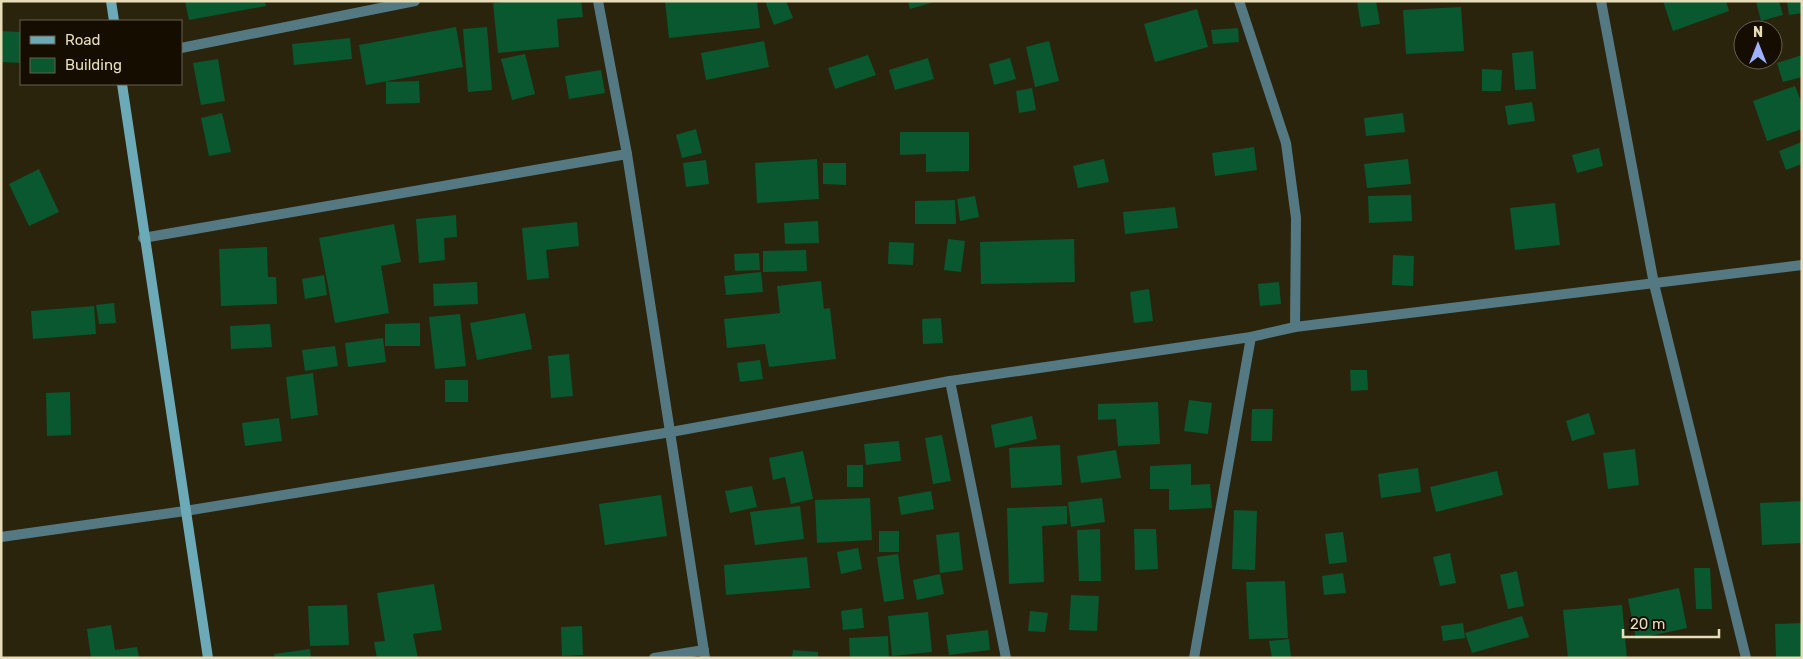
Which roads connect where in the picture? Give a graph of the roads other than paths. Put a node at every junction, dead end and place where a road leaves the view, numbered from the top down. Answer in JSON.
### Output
{"nodes":[{"id":1,"x":111,"y":1,"type":"edge"},
{"id":2,"x":415,"y":1,"type":"edge"},
{"id":3,"x":598,"y":1,"type":"edge"},
{"id":4,"x":1239,"y":1,"type":"edge"},
{"id":5,"x":1601,"y":1,"type":"edge"},
{"id":6,"x":114,"y":20,"type":"edge"},
{"id":7,"x":182,"y":48,"type":"edge"},
{"id":8,"x":122,"y":85,"type":"edge"},
{"id":9,"x":626,"y":154,"type":"junction"},
{"id":10,"x":144,"y":238,"type":"junction"},
{"id":11,"x":1802,"y":265,"type":"edge"},
{"id":12,"x":1654,"y":284,"type":"junction"},
{"id":13,"x":1295,"y":327,"type":"junction"},
{"id":14,"x":1251,"y":337,"type":"junction"},
{"id":15,"x":950,"y":381,"type":"junction"},
{"id":16,"x":671,"y":432,"type":"junction"},
{"id":17,"x":185,"y":511,"type":"junction"},
{"id":18,"x":1,"y":538,"type":"edge"},
{"id":19,"x":704,"y":654,"type":"edge"},
{"id":20,"x":208,"y":658,"type":"edge"},
{"id":21,"x":654,"y":658,"type":"edge"},
{"id":22,"x":1006,"y":658,"type":"edge"},
{"id":23,"x":1194,"y":658,"type":"edge"},
{"id":24,"x":1746,"y":658,"type":"edge"}],
"edges":[{"from":1,"to":6,"type":"street"},
{"from":2,"to":7,"type":"street"},
{"from":3,"to":9,"type":"street"},
{"from":4,"to":13,"type":"street"},
{"from":5,"to":12,"type":"street"},
{"from":8,"to":10,"type":"street"},
{"from":9,"to":10,"type":"street"},
{"from":9,"to":16,"type":"street"},
{"from":10,"to":17,"type":"street"},
{"from":11,"to":12,"type":"street"},
{"from":12,"to":13,"type":"street"},
{"from":12,"to":24,"type":"street"},
{"from":13,"to":14,"type":"street"},
{"from":14,"to":15,"type":"street"},
{"from":14,"to":23,"type":"street"},
{"from":15,"to":16,"type":"street"},
{"from":15,"to":22,"type":"street"},
{"from":16,"to":17,"type":"street"},
{"from":16,"to":19,"type":"street"},
{"from":17,"to":18,"type":"street"},
{"from":17,"to":20,"type":"street"},
{"from":19,"to":21,"type":"street"}]}
